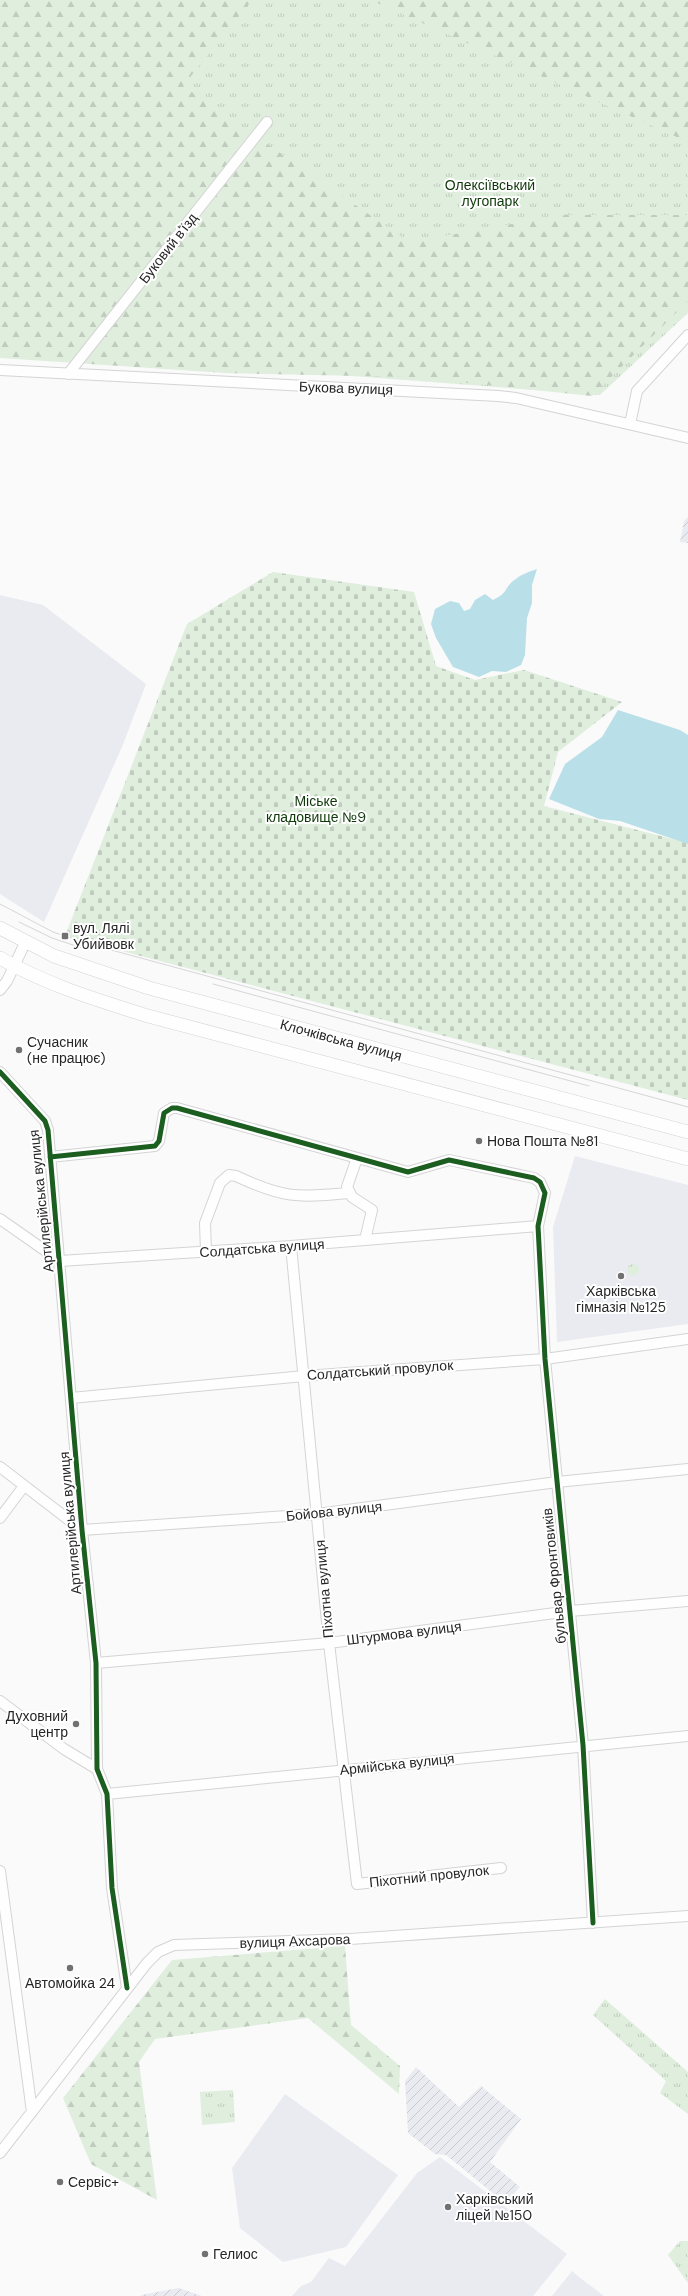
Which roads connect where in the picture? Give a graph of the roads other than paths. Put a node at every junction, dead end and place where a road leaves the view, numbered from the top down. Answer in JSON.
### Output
{"nodes":[{"id":1,"x":267,"y":122,"type":"dead end"},
{"id":2,"x":688,"y":335,"type":"edge"},
{"id":3,"x":0,"y":370,"type":"edge"},
{"id":4,"x":68,"y":374,"type":"junction"},
{"id":5,"x":630,"y":424,"type":"junction"},
{"id":6,"x":688,"y":438,"type":"edge"},
{"id":7,"x":0,"y":928,"type":"edge"},
{"id":8,"x":25,"y":943,"type":"junction"},
{"id":9,"x":0,"y":958,"type":"edge"},
{"id":10,"x":14,"y":966,"type":"junction"},
{"id":11,"x":0,"y":990,"type":"edge"},
{"id":12,"x":0,"y":1072,"type":"edge"},
{"id":13,"x":688,"y":1132,"type":"edge"},
{"id":14,"x":50,"y":1157,"type":"junction"},
{"id":15,"x":357,"y":1158,"type":"junction"},
{"id":16,"x":688,"y":1159,"type":"edge"},
{"id":17,"x":348,"y":1192,"type":"junction"},
{"id":18,"x":0,"y":1219,"type":"edge"},
{"id":19,"x":538,"y":1226,"type":"junction"},
{"id":20,"x":365,"y":1240,"type":"junction"},
{"id":21,"x":291,"y":1246,"type":"junction"},
{"id":22,"x":206,"y":1252,"type":"junction"},
{"id":23,"x":60,"y":1261,"type":"junction"},
{"id":24,"x":688,"y":1339,"type":"edge"},
{"id":25,"x":545,"y":1359,"type":"junction"},
{"id":26,"x":304,"y":1376,"type":"junction"},
{"id":27,"x":71,"y":1398,"type":"junction"},
{"id":28,"x":0,"y":1467,"type":"edge"},
{"id":29,"x":688,"y":1469,"type":"edge"},
{"id":30,"x":557,"y":1482,"type":"junction"},
{"id":31,"x":24,"y":1486,"type":"junction"},
{"id":32,"x":318,"y":1514,"type":"junction"},
{"id":33,"x":0,"y":1518,"type":"edge"},
{"id":34,"x":82,"y":1530,"type":"junction"},
{"id":35,"x":688,"y":1601,"type":"edge"},
{"id":36,"x":570,"y":1611,"type":"junction"},
{"id":37,"x":329,"y":1642,"type":"junction"},
{"id":38,"x":96,"y":1662,"type":"junction"},
{"id":39,"x":0,"y":1701,"type":"edge"},
{"id":40,"x":688,"y":1736,"type":"edge"},
{"id":41,"x":583,"y":1745,"type":"junction"},
{"id":42,"x":97,"y":1768,"type":"junction"},
{"id":43,"x":344,"y":1770,"type":"junction"},
{"id":44,"x":107,"y":1794,"type":"junction"},
{"id":45,"x":501,"y":1868,"type":"dead end"},
{"id":46,"x":0,"y":1871,"type":"edge"},
{"id":47,"x":357,"y":1884,"type":"joint"},
{"id":48,"x":688,"y":1916,"type":"edge"},
{"id":49,"x":593,"y":1922,"type":"junction"},
{"id":50,"x":128,"y":1988,"type":"junction"},
{"id":51,"x":32,"y":2112,"type":"junction"},
{"id":52,"x":0,"y":2153,"type":"edge"}],
"edges":[{"from":1,"to":4,"type":"street","name":"Буковий в'їзд"},
{"from":2,"to":5,"type":"street"},
{"from":3,"to":4,"type":"street","name":"Букова вулиця"},
{"from":4,"to":5,"type":"street","name":"Букова вулиця"},
{"from":5,"to":6,"type":"street","name":"Букова вулиця"},
{"from":7,"to":8,"type":"main road","name":"Клочківська вулиця"},
{"from":8,"to":10,"type":"street"},
{"from":8,"to":13,"type":"main road","name":"Клочківська вулиця"},
{"from":9,"to":10,"type":"main road","name":"Клочківська вулиця"},
{"from":10,"to":11,"type":"street"},
{"from":10,"to":16,"type":"main road","name":"Клочківська вулиця"},
{"from":12,"to":14,"type":"street","name":"Артилерійська вулиця"},
{"from":14,"to":15,"type":"street","name":"бульвар Фронтовиків"},
{"from":14,"to":23,"type":"street","name":"Артилерійська вулиця"},
{"from":15,"to":17,"type":"street"},
{"from":15,"to":19,"type":"street","name":"бульвар Фронтовиків"},
{"from":17,"to":20,"type":"street"},
{"from":17,"to":22,"type":"street"},
{"from":18,"to":23,"type":"street"},
{"from":19,"to":20,"type":"street","name":"Солдатська вулиця"},
{"from":19,"to":25,"type":"street","name":"бульвар Фронтовиків"},
{"from":20,"to":21,"type":"street","name":"Солдатська вулиця"},
{"from":21,"to":22,"type":"street","name":"Солдатська вулиця"},
{"from":21,"to":26,"type":"street","name":"Піхотна вулиця"},
{"from":22,"to":23,"type":"street","name":"Солдатська вулиця"},
{"from":23,"to":27,"type":"street","name":"Артилерійська вулиця"},
{"from":24,"to":25,"type":"street","name":"Солдатський провулок"},
{"from":25,"to":26,"type":"street","name":"Солдатський провулок"},
{"from":25,"to":30,"type":"street","name":"бульвар Фронтовиків"},
{"from":26,"to":27,"type":"street","name":"Солдатський провулок"},
{"from":26,"to":32,"type":"street","name":"Піхотна вулиця"},
{"from":27,"to":34,"type":"street","name":"Артилерійська вулиця"},
{"from":28,"to":31,"type":"street"},
{"from":29,"to":30,"type":"street","name":"Бойова вулиця"},
{"from":30,"to":32,"type":"street","name":"Бойова вулиця"},
{"from":30,"to":36,"type":"street","name":"бульвар Фронтовиків"},
{"from":31,"to":33,"type":"street"},
{"from":31,"to":34,"type":"street"},
{"from":32,"to":34,"type":"street","name":"Бойова вулиця"},
{"from":32,"to":37,"type":"street","name":"Піхотна вулиця"},
{"from":34,"to":38,"type":"street","name":"Артилерійська вулиця"},
{"from":35,"to":36,"type":"street","name":"Штурмова вулиця"},
{"from":36,"to":37,"type":"street","name":"Штурмова вулиця"},
{"from":36,"to":41,"type":"street","name":"бульвар Фронтовиків"},
{"from":37,"to":38,"type":"street","name":"Штурмова вулиця"},
{"from":37,"to":43,"type":"street","name":"Піхотна вулиця"},
{"from":38,"to":42,"type":"street","name":"Артилерійська вулиця"},
{"from":39,"to":42,"type":"street"},
{"from":40,"to":41,"type":"street","name":"Армійська вулиця"},
{"from":41,"to":43,"type":"street","name":"Армійська вулиця"},
{"from":41,"to":49,"type":"street","name":"бульвар Фронтовиків"},
{"from":42,"to":44,"type":"street","name":"Артилерійська вулиця"},
{"from":43,"to":44,"type":"street","name":"Армійська вулиця"},
{"from":43,"to":47,"type":"street","name":"Піхотна вулиця"},
{"from":44,"to":50,"type":"street","name":"Артилерійська вулиця"},
{"from":45,"to":47,"type":"street","name":"Піхотний провулок"},
{"from":46,"to":51,"type":"street"},
{"from":48,"to":49,"type":"street","name":"вулиця Ахсарова"},
{"from":49,"to":50,"type":"street","name":"вулиця Ахсарова"},
{"from":50,"to":51,"type":"street","name":"вулиця Ахсарова"},
{"from":51,"to":52,"type":"street","name":"вулиця Ахсарова"}]}
